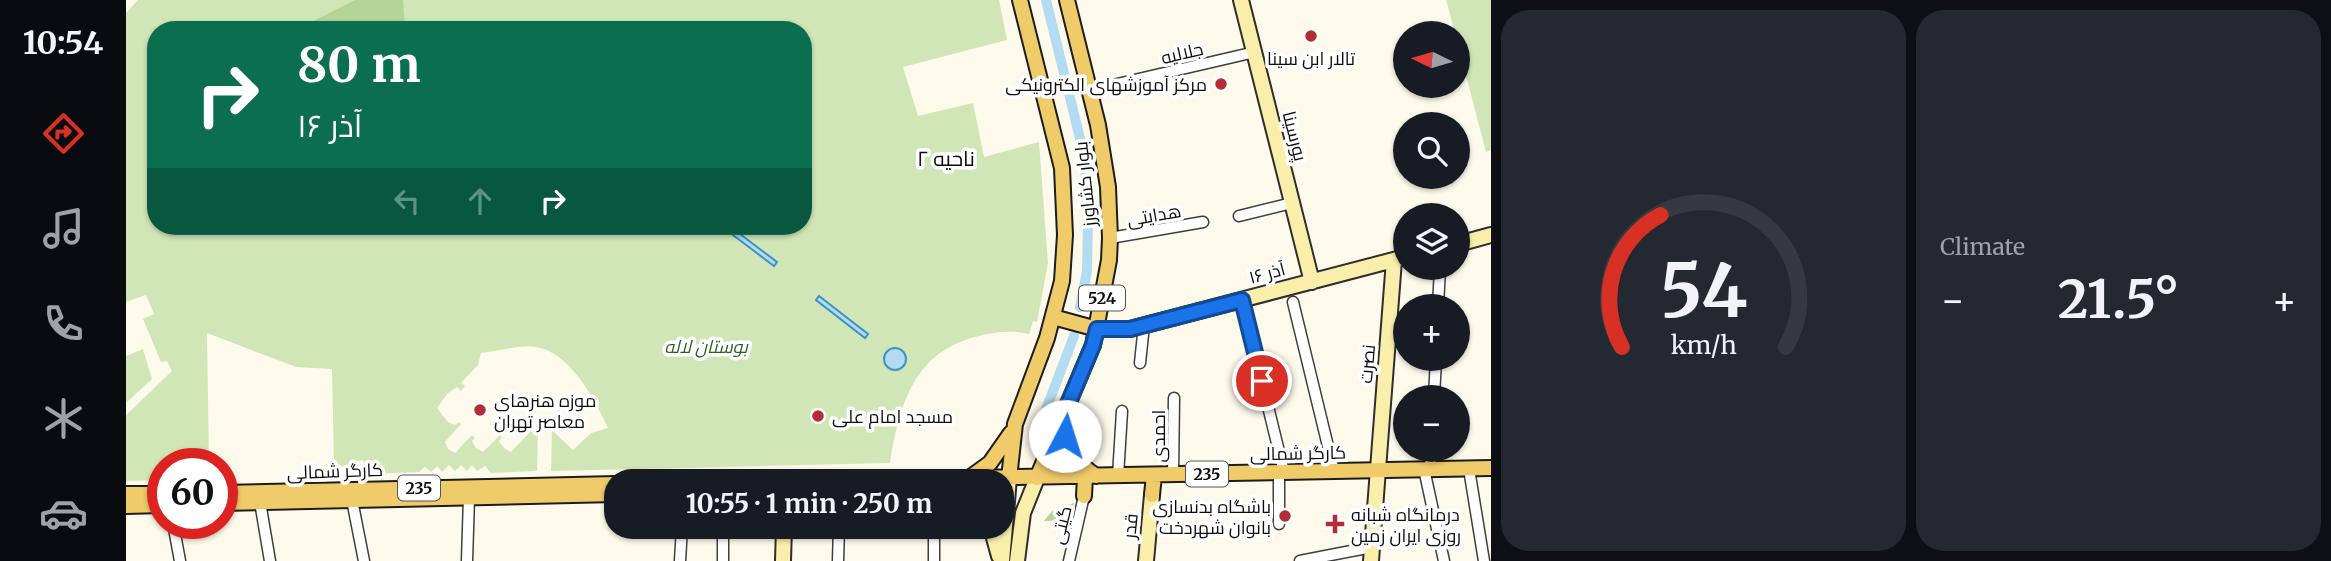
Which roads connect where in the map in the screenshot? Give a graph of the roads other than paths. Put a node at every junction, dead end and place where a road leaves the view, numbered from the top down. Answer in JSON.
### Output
{"nodes":[{"id":1,"x":1020,"y":0,"type":"edge"},
{"id":2,"x":1067,"y":0,"type":"edge"},
{"id":3,"x":1241,"y":0,"type":"edge"},
{"id":4,"x":1255,"y":52,"type":"junction"},
{"id":5,"x":1117,"y":84,"type":"dead end"},
{"id":6,"x":1292,"y":203,"type":"junction"},
{"id":7,"x":1239,"y":216,"type":"dead end"},
{"id":8,"x":1203,"y":222,"type":"dead end"},
{"id":9,"x":1491,"y":235,"type":"edge"},
{"id":10,"x":1110,"y":238,"type":"junction"},
{"id":11,"x":1470,"y":241,"type":"edge"},
{"id":12,"x":1393,"y":261,"type":"edge"},
{"id":13,"x":1398,"y":280,"type":"edge"},
{"id":14,"x":1312,"y":282,"type":"junction"},
{"id":15,"x":1242,"y":300,"type":"junction"},
{"id":16,"x":1293,"y":302,"type":"dead end"},
{"id":17,"x":1053,"y":317,"type":"junction"},
{"id":18,"x":1144,"y":325,"type":"junction"},
{"id":19,"x":1097,"y":329,"type":"junction"},
{"id":20,"x":1140,"y":363,"type":"dead end"},
{"id":21,"x":1174,"y":398,"type":"dead end"},
{"id":22,"x":1122,"y":411,"type":"dead end"},
{"id":23,"x":1062,"y":418,"type":"junction"},
{"id":24,"x":1014,"y":429,"type":"junction"},
{"id":25,"x":1428,"y":462,"type":"edge"},
{"id":26,"x":1491,"y":468,"type":"edge"},
{"id":27,"x":980,"y":469,"type":"edge"},
{"id":28,"x":1008,"y":469,"type":"edge"},
{"id":29,"x":1427,"y":469,"type":"junction"},
{"id":30,"x":1469,"y":469,"type":"junction"},
{"id":31,"x":1334,"y":471,"type":"junction"},
{"id":32,"x":1282,"y":472,"type":"junction"},
{"id":33,"x":1154,"y":475,"type":"junction"},
{"id":34,"x":1173,"y":475,"type":"junction"},
{"id":35,"x":1091,"y":476,"type":"junction"},
{"id":36,"x":1118,"y":476,"type":"junction"},
{"id":37,"x":1377,"y":477,"type":"junction"},
{"id":38,"x":1037,"y":478,"type":"junction"},
{"id":39,"x":1014,"y":482,"type":"edge"},
{"id":40,"x":604,"y":485,"type":"edge"},
{"id":41,"x":469,"y":492,"type":"junction"},
{"id":42,"x":126,"y":494,"type":"edge"},
{"id":43,"x":147,"y":494,"type":"edge"},
{"id":44,"x":604,"y":494,"type":"edge"},
{"id":45,"x":238,"y":495,"type":"edge"},
{"id":46,"x":352,"y":495,"type":"junction"},
{"id":47,"x":1152,"y":495,"type":"joint"},
{"id":48,"x":1084,"y":496,"type":"joint"},
{"id":49,"x":259,"y":497,"type":"junction"},
{"id":50,"x":238,"y":500,"type":"edge"},
{"id":51,"x":147,"y":505,"type":"edge"},
{"id":52,"x":126,"y":506,"type":"edge"},
{"id":53,"x":1279,"y":524,"type":"dead end"},
{"id":54,"x":176,"y":539,"type":"edge"},
{"id":55,"x":681,"y":539,"type":"edge"},
{"id":56,"x":723,"y":539,"type":"dead end"},
{"id":57,"x":783,"y":539,"type":"edge"},
{"id":58,"x":839,"y":539,"type":"edge"},
{"id":59,"x":934,"y":539,"type":"edge"},
{"id":60,"x":995,"y":539,"type":"edge"},
{"id":61,"x":1002,"y":539,"type":"edge"},
{"id":62,"x":1371,"y":554,"type":"edge"},
{"id":63,"x":180,"y":561,"type":"edge"},
{"id":64,"x":271,"y":561,"type":"edge"},
{"id":65,"x":364,"y":561,"type":"edge"},
{"id":66,"x":467,"y":561,"type":"edge"},
{"id":67,"x":680,"y":561,"type":"edge"},
{"id":68,"x":723,"y":561,"type":"edge"},
{"id":69,"x":783,"y":561,"type":"edge"},
{"id":70,"x":838,"y":561,"type":"edge"},
{"id":71,"x":934,"y":561,"type":"edge"},
{"id":72,"x":1001,"y":561,"type":"edge"},
{"id":73,"x":1017,"y":561,"type":"edge"},
{"id":74,"x":1069,"y":561,"type":"edge"},
{"id":75,"x":1146,"y":561,"type":"edge"},
{"id":76,"x":1300,"y":561,"type":"edge"},
{"id":77,"x":1444,"y":561,"type":"edge"},
{"id":78,"x":1485,"y":561,"type":"edge"}],
"edges":[{"from":1,"to":17,"type":"main road","name":"بلوار کشاورز","number":"524"},
{"from":2,"to":10,"type":"main road","name":"بلوار کشاورز","number":"524"},
{"from":3,"to":4,"type":"street","name":"پورسینا"},
{"from":4,"to":5,"type":"street","name":"جلالیه"},
{"from":4,"to":6,"type":"street","name":"پورسینا"},
{"from":6,"to":7,"type":"street"},
{"from":6,"to":14,"type":"street","name":"پورسینا"},
{"from":8,"to":10,"type":"street","name":"هدایتی"},
{"from":9,"to":11,"type":"street"},
{"from":10,"to":19,"type":"main road","name":"بلوار کشاورز","number":"524"},
{"from":12,"to":14,"type":"street","name":"۱۶ آذر"},
{"from":13,"to":37,"type":"street","name":"نصرت"},
{"from":14,"to":15,"type":"street","name":"۱۶ آذر"},
{"from":15,"to":18,"type":"street","name":"۱۶ آذر"},
{"from":15,"to":32,"type":"street"},
{"from":16,"to":31,"type":"street"},
{"from":17,"to":19,"type":"main road"},
{"from":17,"to":24,"type":"main road","name":"بلوار کشاورز","number":"524"},
{"from":18,"to":19,"type":"street","name":"۱۶ آذر"},
{"from":18,"to":20,"type":"street"},
{"from":19,"to":23,"type":"main road","name":"بلوار کشاورز","number":"524"},
{"from":21,"to":34,"type":"street","name":"احمدی"},
{"from":22,"to":36,"type":"street"},
{"from":23,"to":35,"type":"main road"},
{"from":23,"to":38,"type":"main road","name":"بلوار کشاورز","number":"524"},
{"from":24,"to":27,"type":"main road"},
{"from":24,"to":28,"type":"main road","name":"بلوار کشاورز","number":"524"},
{"from":25,"to":29,"type":"street"},
{"from":26,"to":30,"type":"main road","name":"کارگر شمالی","number":"235"},
{"from":29,"to":30,"type":"main road","name":"کارگر شمالی","number":"235"},
{"from":29,"to":37,"type":"main road","name":"کارگر شمالی","number":"235"},
{"from":29,"to":77,"type":"street"},
{"from":30,"to":78,"type":"street"},
{"from":31,"to":32,"type":"main road","name":"کارگر شمالی","number":"235"},
{"from":31,"to":37,"type":"main road","name":"کارگر شمالی","number":"235"},
{"from":32,"to":34,"type":"main road","name":"کارگر شمالی","number":"235"},
{"from":32,"to":53,"type":"street"},
{"from":33,"to":34,"type":"main road","name":"کارگر شمالی","number":"235"},
{"from":33,"to":36,"type":"main road","name":"کارگر شمالی","number":"235"},
{"from":33,"to":47,"type":"main road"},
{"from":35,"to":36,"type":"main road","name":"کارگر شمالی","number":"235"},
{"from":35,"to":38,"type":"main road","name":"کارگر شمالی","number":"235"},
{"from":35,"to":48,"type":"main road"},
{"from":37,"to":62,"type":"street","name":"نصرت"},
{"from":38,"to":39,"type":"main road","name":"کارگر شمالی","number":"235"},
{"from":38,"to":73,"type":"street","name":"بلوار کشاورز","number":"524"},
{"from":40,"to":41,"type":"main road","name":"کارگر شمالی","number":"235"},
{"from":41,"to":44,"type":"main road"},
{"from":41,"to":46,"type":"main road","name":"کارگر شمالی","number":"235"},
{"from":41,"to":66,"type":"street"},
{"from":42,"to":43,"type":"main road"},
{"from":45,"to":49,"type":"main road","name":"کارگر شمالی","number":"235"},
{"from":46,"to":49,"type":"main road","name":"کارگر شمالی","number":"235"},
{"from":46,"to":65,"type":"street"},
{"from":47,"to":75,"type":"street","name":"قدر"},
{"from":48,"to":74,"type":"street","name":"گیتی"},
{"from":49,"to":50,"type":"main road"},
{"from":49,"to":64,"type":"street"},
{"from":51,"to":52,"type":"main road"},
{"from":54,"to":63,"type":"street"},
{"from":55,"to":67,"type":"street"},
{"from":56,"to":68,"type":"street"},
{"from":57,"to":69,"type":"street"},
{"from":58,"to":70,"type":"street"},
{"from":59,"to":71,"type":"street"},
{"from":60,"to":72,"type":"street"},
{"from":61,"to":72,"type":"street","name":"بلوار کشاورز","number":"524"},
{"from":62,"to":76,"type":"street"}]}
